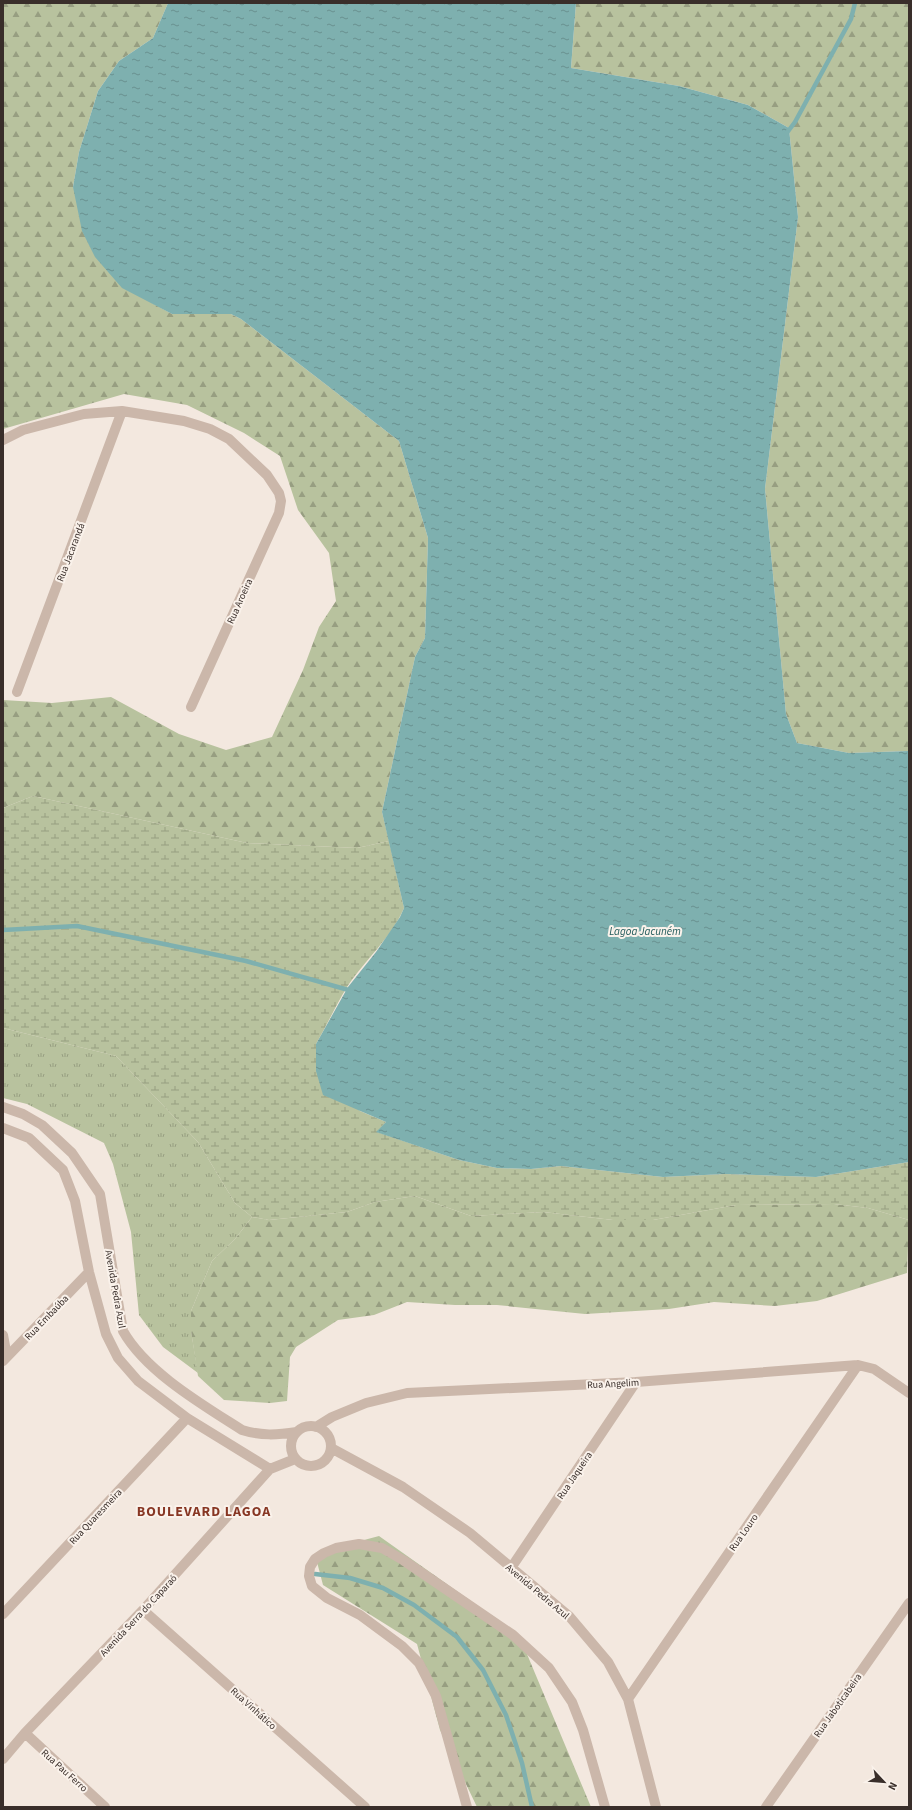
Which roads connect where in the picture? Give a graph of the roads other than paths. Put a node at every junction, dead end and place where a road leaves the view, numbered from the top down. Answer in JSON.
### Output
{"nodes":[{"id":1,"x":122,"y":411,"type":"junction"},
{"id":2,"x":3,"y":440,"type":"edge"},
{"id":3,"x":17,"y":692,"type":"dead end"},
{"id":4,"x":191,"y":707,"type":"dead end"},
{"id":5,"x":3,"y":1108,"type":"edge"},
{"id":6,"x":3,"y":1128,"type":"edge"},
{"id":7,"x":89,"y":1272,"type":"junction"},
{"id":8,"x":3,"y":1335,"type":"edge"},
{"id":9,"x":5,"y":1359,"type":"edge"},
{"id":10,"x":858,"y":1365,"type":"junction"},
{"id":11,"x":636,"y":1382,"type":"junction"},
{"id":12,"x":909,"y":1393,"type":"edge"},
{"id":13,"x":187,"y":1418,"type":"junction"},
{"id":14,"x":316,"y":1427,"type":"junction"},
{"id":15,"x":297,"y":1432,"type":"junction"},
{"id":16,"x":330,"y":1448,"type":"junction"},
{"id":17,"x":295,"y":1459,"type":"junction"},
{"id":18,"x":270,"y":1469,"type":"junction"},
{"id":19,"x":511,"y":1568,"type":"junction"},
{"id":20,"x":909,"y":1603,"type":"edge"},
{"id":21,"x":143,"y":1610,"type":"junction"},
{"id":22,"x":3,"y":1614,"type":"edge"},
{"id":23,"x":628,"y":1699,"type":"junction"},
{"id":24,"x":25,"y":1733,"type":"junction"},
{"id":25,"x":3,"y":1759,"type":"edge"},
{"id":26,"x":105,"y":1807,"type":"edge"},
{"id":27,"x":365,"y":1807,"type":"edge"},
{"id":28,"x":467,"y":1807,"type":"edge"},
{"id":29,"x":606,"y":1807,"type":"edge"},
{"id":30,"x":656,"y":1807,"type":"edge"},
{"id":31,"x":766,"y":1807,"type":"edge"}],
"edges":[{"from":1,"to":2,"type":"street"},
{"from":1,"to":3,"type":"street","name":"Rua Jacarandá"},
{"from":1,"to":4,"type":"street","name":"Rua Aroeira"},
{"from":5,"to":15,"type":"street","name":"Avenida Pedra Azul"},
{"from":6,"to":7,"type":"street","name":"Avenida Pedra Azul"},
{"from":7,"to":9,"type":"street","name":"Rua Embaúba"},
{"from":7,"to":13,"type":"street","name":"Avenida Pedra Azul"},
{"from":8,"to":9,"type":"street"},
{"from":10,"to":11,"type":"street","name":"Rua Angelim"},
{"from":10,"to":12,"type":"street","name":"Rua Angelim"},
{"from":10,"to":23,"type":"street","name":"Rua Louro"},
{"from":11,"to":14,"type":"street","name":"Rua Angelim"},
{"from":11,"to":19,"type":"street","name":"Rua Jaqueira"},
{"from":13,"to":18,"type":"street","name":"Avenida Pedra Azul"},
{"from":13,"to":22,"type":"street","name":"Rua Quaresmeira"},
{"from":14,"to":15,"type":"street","name":"Avenida Pedra Azul"},
{"from":14,"to":16,"type":"street"},
{"from":15,"to":17,"type":"street"},
{"from":16,"to":17,"type":"street"},
{"from":16,"to":19,"type":"street","name":"Avenida Pedra Azul"},
{"from":17,"to":18,"type":"street"},
{"from":18,"to":21,"type":"street","name":"Avenida Serra do Caparaó"},
{"from":19,"to":23,"type":"street","name":"Avenida Pedra Azul"},
{"from":20,"to":31,"type":"street","name":"Rua Jaboticabeira"},
{"from":21,"to":24,"type":"street","name":"Avenida Serra do Caparaó"},
{"from":21,"to":27,"type":"street","name":"Rua Vinhático"},
{"from":23,"to":30,"type":"street","name":"Avenida Pedra Azul"},
{"from":24,"to":25,"type":"street","name":"Avenida Serra do Caparaó"},
{"from":24,"to":26,"type":"street","name":"Rua Pau Ferro"},
{"from":28,"to":29,"type":"street"}]}
